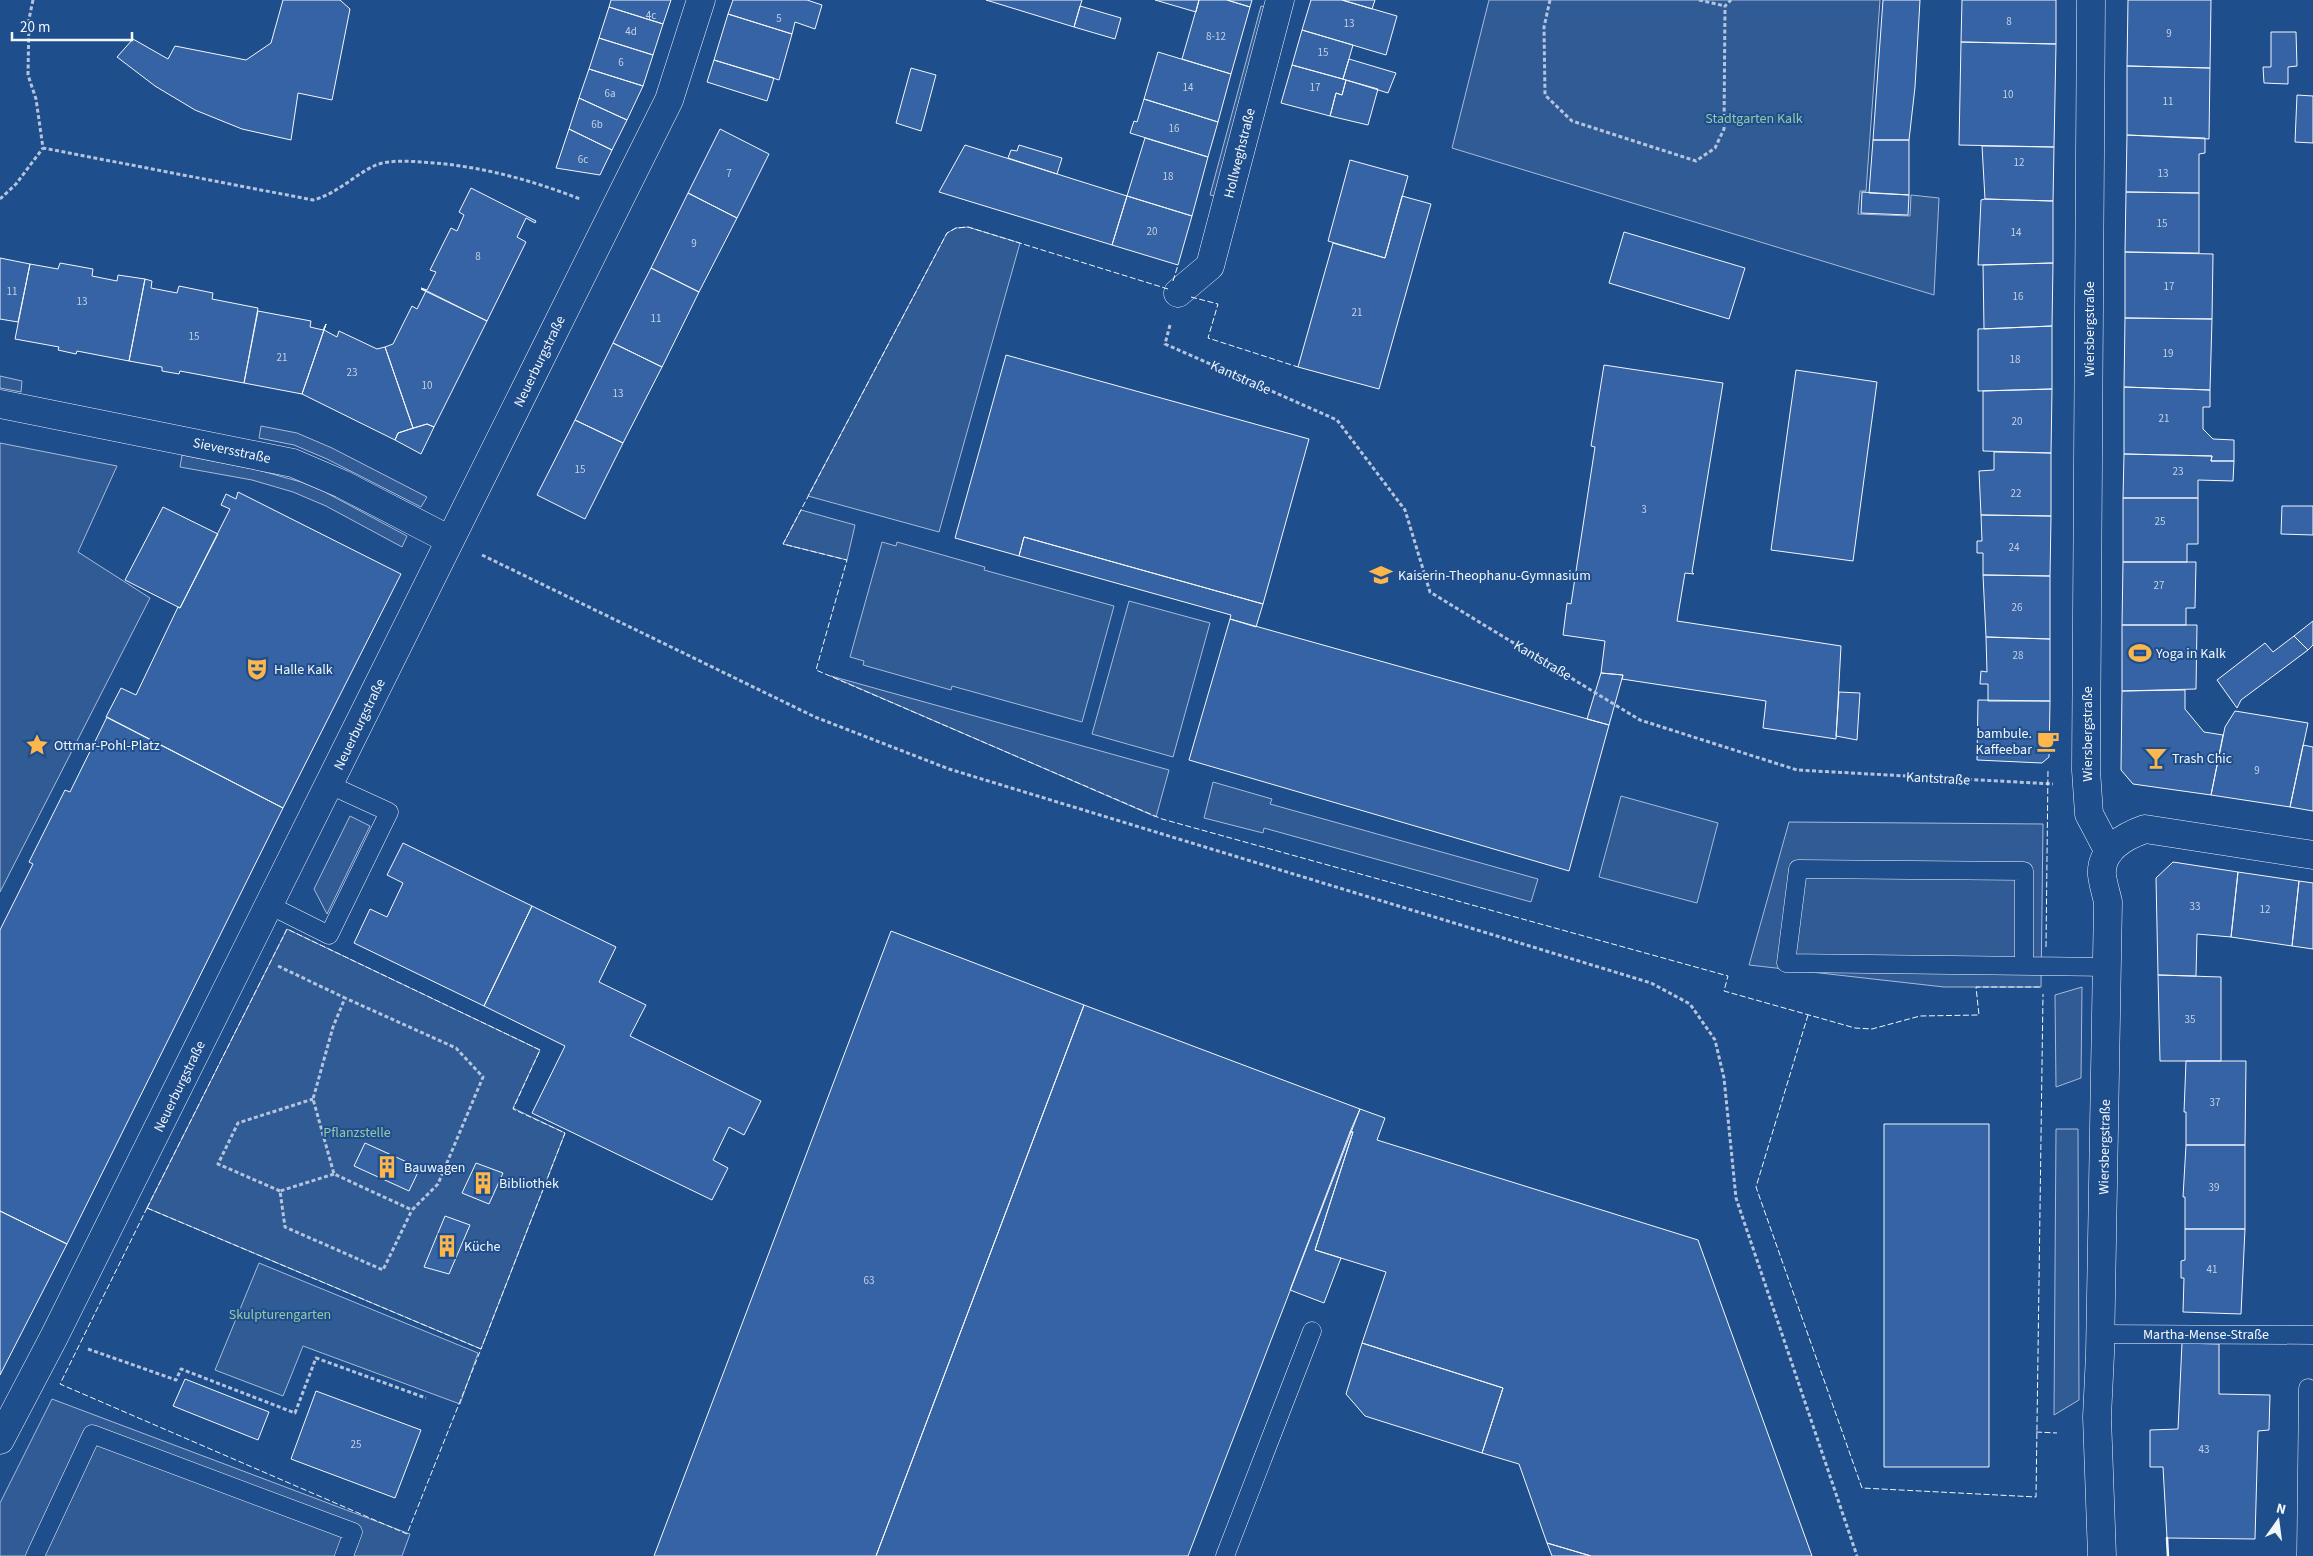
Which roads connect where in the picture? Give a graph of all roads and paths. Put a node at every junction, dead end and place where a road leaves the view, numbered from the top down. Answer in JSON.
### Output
{"nodes":[{"id":1,"x":33,"y":0,"type":"edge"},
{"id":2,"x":701,"y":0,"type":"edge"},
{"id":3,"x":1280,"y":0,"type":"edge"},
{"id":4,"x":1550,"y":0,"type":"edge"},
{"id":5,"x":1699,"y":0,"type":"edge"},
{"id":6,"x":1731,"y":0,"type":"edge"},
{"id":7,"x":2091,"y":0,"type":"edge"},
{"id":8,"x":1725,"y":6,"type":"junction"},
{"id":9,"x":43,"y":148,"type":"junction"},
{"id":10,"x":0,"y":199,"type":"edge"},
{"id":11,"x":613,"y":213,"type":"junction"},
{"id":12,"x":1178,"y":293,"type":"joint"},
{"id":13,"x":0,"y":404,"type":"edge"},
{"id":14,"x":450,"y":540,"type":"junction"},
{"id":15,"x":330,"y":785,"type":"junction"},
{"id":16,"x":2088,"y":792,"type":"junction"},
{"id":17,"x":2109,"y":852,"type":"junction"},
{"id":18,"x":2313,"y":855,"type":"edge"},
{"id":19,"x":269,"y":906,"type":"junction"},
{"id":20,"x":248,"y":948,"type":"junction"},
{"id":21,"x":2024,"y":966,"type":"junction"},
{"id":22,"x":2107,"y":967,"type":"junction"},
{"id":23,"x":345,"y":998,"type":"junction"},
{"id":24,"x":313,"y":1100,"type":"junction"},
{"id":25,"x":334,"y":1174,"type":"junction"},
{"id":26,"x":280,"y":1191,"type":"junction"},
{"id":27,"x":412,"y":1210,"type":"junction"},
{"id":28,"x":1312,"y":1331,"type":"dead end"},
{"id":29,"x":2100,"y":1334,"type":"junction"},
{"id":30,"x":2313,"y":1335,"type":"edge"},
{"id":31,"x":54,"y":1337,"type":"junction"},
{"id":32,"x":2308,"y":1388,"type":"dead end"},
{"id":33,"x":426,"y":1398,"type":"dead end"},
{"id":34,"x":0,"y":1440,"type":"edge"},
{"id":35,"x":35,"y":1556,"type":"edge"},
{"id":36,"x":344,"y":1556,"type":"edge"},
{"id":37,"x":1225,"y":1556,"type":"edge"},
{"id":38,"x":1857,"y":1556,"type":"edge"},
{"id":39,"x":2102,"y":1556,"type":"edge"},
{"id":40,"x":2306,"y":1556,"type":"edge"}],
"edges":[{"from":1,"to":9,"type":"path"},
{"from":2,"to":11,"type":"street","name":"Neuerburgstraße"},
{"from":3,"to":12,"type":"street","name":"Hollweghstraße"},
{"from":4,"to":8,"type":"path"},
{"from":5,"to":8,"type":"path"},
{"from":6,"to":8,"type":"path"},
{"from":7,"to":16,"type":"street","name":"Wiersbergstraße"},
{"from":9,"to":10,"type":"path"},
{"from":9,"to":11,"type":"path"},
{"from":11,"to":14,"type":"street","name":"Neuerburgstraße"},
{"from":12,"to":16,"type":"path","name":"Kantstraße"},
{"from":13,"to":14,"type":"street","name":"Sieversstraße"},
{"from":14,"to":15,"type":"street","name":"Neuerburgstraße"},
{"from":14,"to":38,"type":"path"},
{"from":15,"to":19,"type":"street","name":"Neuerburgstraße"},
{"from":15,"to":19,"type":"lane"},
{"from":16,"to":17,"type":"street","name":"Wiersbergstraße"},
{"from":17,"to":18,"type":"street"},
{"from":17,"to":22,"type":"street","name":"Wiersbergstraße"},
{"from":19,"to":20,"type":"street","name":"Neuerburgstraße"},
{"from":20,"to":23,"type":"path"},
{"from":20,"to":31,"type":"street","name":"Neuerburgstraße"},
{"from":21,"to":21,"type":"lane"},
{"from":21,"to":22,"type":"lane"},
{"from":22,"to":29,"type":"street","name":"Wiersbergstraße"},
{"from":23,"to":24,"type":"path"},
{"from":23,"to":27,"type":"path"},
{"from":24,"to":25,"type":"path"},
{"from":24,"to":26,"type":"path"},
{"from":25,"to":26,"type":"path"},
{"from":25,"to":27,"type":"path"},
{"from":26,"to":27,"type":"path"},
{"from":28,"to":37,"type":"lane"},
{"from":29,"to":30,"type":"lane","name":"Martha-Mense-Straße"},
{"from":29,"to":39,"type":"street","name":"Wiersbergstraße"},
{"from":31,"to":33,"type":"path"},
{"from":31,"to":34,"type":"street","name":"Neuerburgstraße"},
{"from":32,"to":40,"type":"lane"},
{"from":35,"to":36,"type":"lane"}]}
